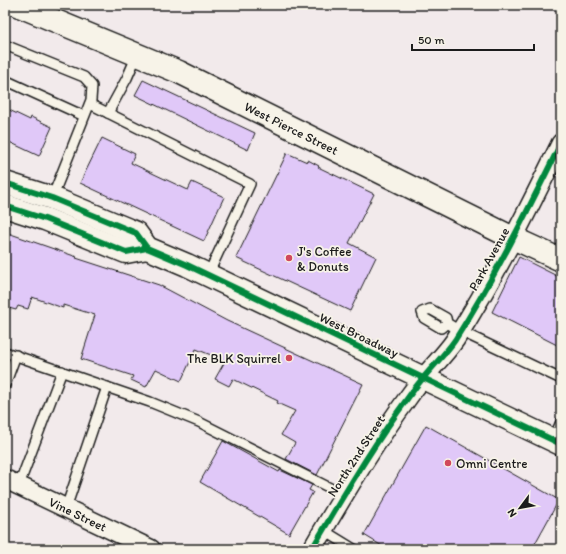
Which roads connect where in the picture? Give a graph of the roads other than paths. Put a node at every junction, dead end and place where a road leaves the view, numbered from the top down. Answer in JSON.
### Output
{"nodes":[{"id":1,"x":18,"y":5,"type":"edge"},
{"id":2,"x":5,"y":44,"type":"edge"},
{"id":3,"x":137,"y":55,"type":"junction"},
{"id":4,"x":5,"y":80,"type":"edge"},
{"id":5,"x":90,"y":104,"type":"junction"},
{"id":6,"x":108,"y":113,"type":"junction"},
{"id":7,"x":84,"y":116,"type":"junction"},
{"id":8,"x":561,"y":143,"type":"edge"},
{"id":9,"x":5,"y":183,"type":"edge"},
{"id":10,"x":52,"y":198,"type":"junction"},
{"id":11,"x":5,"y":206,"type":"edge"},
{"id":12,"x":513,"y":238,"type":"junction"},
{"id":13,"x":147,"y":248,"type":"junction"},
{"id":14,"x":561,"y":260,"type":"edge"},
{"id":15,"x":208,"y":275,"type":"junction"},
{"id":16,"x":454,"y":327,"type":"junction"},
{"id":17,"x":5,"y":352,"type":"edge"},
{"id":18,"x":16,"y":355,"type":"junction"},
{"id":19,"x":62,"y":371,"type":"junction"},
{"id":20,"x":423,"y":378,"type":"junction"},
{"id":21,"x":561,"y":379,"type":"edge"},
{"id":22,"x":5,"y":384,"type":"edge"},
{"id":23,"x":107,"y":387,"type":"junction"},
{"id":24,"x":558,"y":436,"type":"edge"},
{"id":25,"x":12,"y":482,"type":"edge"},
{"id":26,"x":344,"y":495,"type":"junction"},
{"id":27,"x":66,"y":508,"type":"junction"},
{"id":28,"x":323,"y":530,"type":"junction"},
{"id":29,"x":151,"y":549,"type":"edge"},
{"id":30,"x":312,"y":549,"type":"edge"},
{"id":31,"x":354,"y":549,"type":"edge"}],
"edges":[{"from":1,"to":3,"type":"main road","name":"West Pierce Street"},
{"from":2,"to":5,"type":"lane"},
{"from":3,"to":6,"type":"lane"},
{"from":3,"to":12,"type":"main road","name":"West Pierce Street"},
{"from":4,"to":7,"type":"lane"},
{"from":5,"to":6,"type":"lane"},
{"from":5,"to":7,"type":"lane"},
{"from":6,"to":15,"type":"lane"},
{"from":7,"to":10,"type":"lane"},
{"from":8,"to":12,"type":"street","name":"Park Avenue"},
{"from":9,"to":10,"type":"main road","name":"West Broadway"},
{"from":10,"to":13,"type":"main road","name":"West Broadway"},
{"from":11,"to":13,"type":"main road"},
{"from":12,"to":14,"type":"main road","name":"West Pierce Street"},
{"from":12,"to":16,"type":"street","name":"Park Avenue"},
{"from":13,"to":15,"type":"main road","name":"West Broadway"},
{"from":15,"to":20,"type":"main road","name":"West Broadway"},
{"from":16,"to":20,"type":"street","name":"Park Avenue"},
{"from":16,"to":21,"type":"lane"},
{"from":17,"to":18,"type":"lane"},
{"from":18,"to":19,"type":"lane"},
{"from":18,"to":22,"type":"lane"},
{"from":19,"to":23,"type":"lane"},
{"from":19,"to":25,"type":"lane"},
{"from":20,"to":24,"type":"main road","name":"West Broadway"},
{"from":20,"to":26,"type":"street","name":"North 2nd Street"},
{"from":23,"to":26,"type":"lane"},
{"from":23,"to":27,"type":"lane"},
{"from":25,"to":27,"type":"street","name":"Vine Street"},
{"from":26,"to":28,"type":"street","name":"North 2nd Street"},
{"from":27,"to":29,"type":"street","name":"Vine Street"},
{"from":28,"to":30,"type":"street","name":"North 2nd Street"},
{"from":28,"to":31,"type":"lane"}]}
